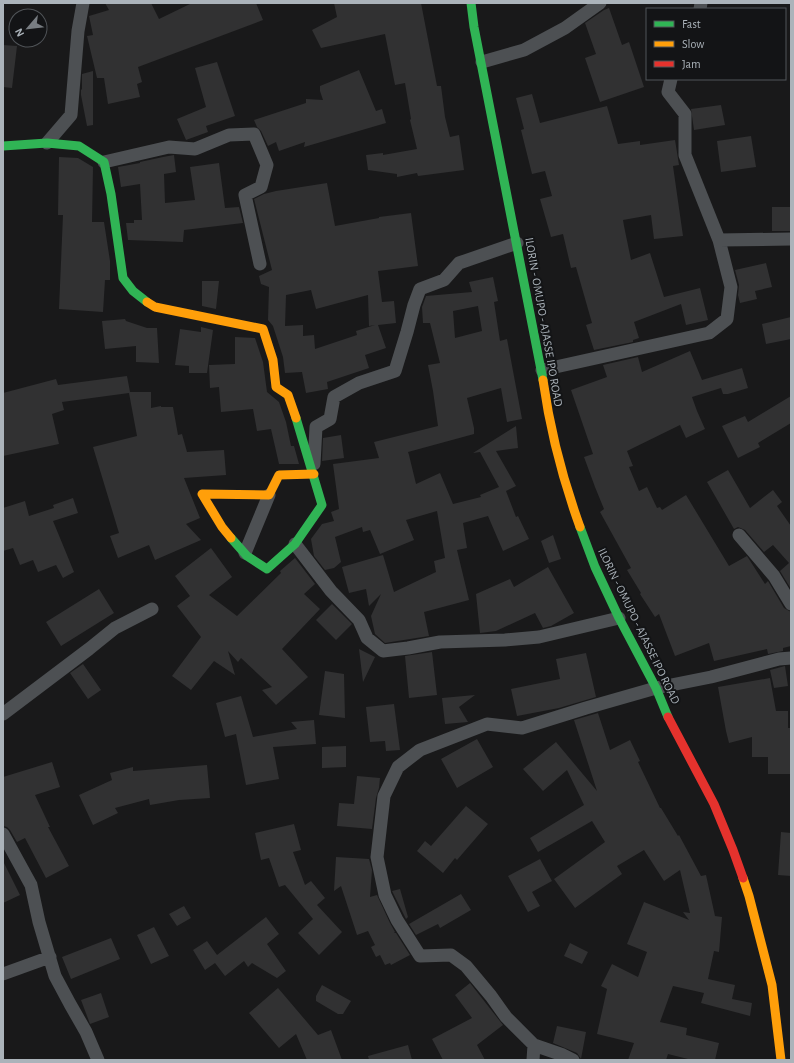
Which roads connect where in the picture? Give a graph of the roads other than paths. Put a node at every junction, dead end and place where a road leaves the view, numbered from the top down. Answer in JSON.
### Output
{"nodes":[{"id":1,"x":83,"y":3,"type":"edge"},
{"id":2,"x":471,"y":3,"type":"edge"},
{"id":3,"x":600,"y":3,"type":"edge"},
{"id":4,"x":482,"y":62,"type":"junction"},
{"id":5,"x":671,"y":80,"type":"edge"},
{"id":6,"x":47,"y":143,"type":"junction"},
{"id":7,"x":3,"y":146,"type":"edge"},
{"id":8,"x":104,"y":162,"type":"junction"},
{"id":9,"x":791,"y":239,"type":"edge"},
{"id":10,"x":719,"y":240,"type":"junction"},
{"id":11,"x":518,"y":243,"type":"junction"},
{"id":12,"x":260,"y":264,"type":"dead end"},
{"id":13,"x":542,"y":370,"type":"junction"},
{"id":14,"x":314,"y":474,"type":"junction"},
{"id":15,"x":269,"y":495,"type":"junction"},
{"id":16,"x":739,"y":535,"type":"dead end"},
{"id":17,"x":295,"y":544,"type":"junction"},
{"id":18,"x":245,"y":554,"type":"junction"},
{"id":19,"x":791,"y":604,"type":"edge"},
{"id":20,"x":152,"y":609,"type":"dead end"},
{"id":21,"x":618,"y":618,"type":"junction"},
{"id":22,"x":791,"y":658,"type":"edge"},
{"id":23,"x":656,"y":688,"type":"junction"},
{"id":24,"x":3,"y":714,"type":"edge"},
{"id":25,"x":3,"y":834,"type":"edge"},
{"id":26,"x":50,"y":957,"type":"junction"},
{"id":27,"x":3,"y":974,"type":"edge"},
{"id":28,"x":534,"y":1045,"type":"junction"},
{"id":29,"x":98,"y":1060,"type":"edge"},
{"id":30,"x":533,"y":1060,"type":"edge"},
{"id":31,"x":572,"y":1060,"type":"edge"},
{"id":32,"x":780,"y":1060,"type":"edge"}],
"edges":[{"from":1,"to":6,"type":"street"},
{"from":2,"to":4,"type":"main road","name":"ILORIN - OMUPO - AJASSE IPO ROAD"},
{"from":3,"to":4,"type":"street"},
{"from":4,"to":11,"type":"main road","name":"ILORIN - OMUPO - AJASSE IPO ROAD"},
{"from":5,"to":10,"type":"street"},
{"from":6,"to":7,"type":"main road"},
{"from":6,"to":8,"type":"main road"},
{"from":8,"to":12,"type":"street"},
{"from":8,"to":14,"type":"main road"},
{"from":9,"to":10,"type":"street"},
{"from":10,"to":13,"type":"street"},
{"from":11,"to":13,"type":"main road","name":"ILORIN - OMUPO - AJASSE IPO ROAD"},
{"from":11,"to":14,"type":"street"},
{"from":13,"to":21,"type":"main road","name":"ILORIN - OMUPO - AJASSE IPO ROAD"},
{"from":14,"to":15,"type":"main road"},
{"from":14,"to":17,"type":"main road"},
{"from":15,"to":18,"type":"street"},
{"from":15,"to":18,"type":"main road"},
{"from":16,"to":19,"type":"street"},
{"from":17,"to":18,"type":"main road"},
{"from":17,"to":21,"type":"street"},
{"from":20,"to":24,"type":"street"},
{"from":21,"to":23,"type":"main road","name":"ILORIN - OMUPO - AJASSE IPO ROAD"},
{"from":22,"to":23,"type":"street"},
{"from":23,"to":28,"type":"street"},
{"from":23,"to":32,"type":"main road","name":"ILORIN - OMUPO - AJASSE IPO ROAD"},
{"from":25,"to":26,"type":"street"},
{"from":26,"to":27,"type":"street"},
{"from":26,"to":29,"type":"street"},
{"from":28,"to":30,"type":"street"},
{"from":28,"to":31,"type":"street"}]}
